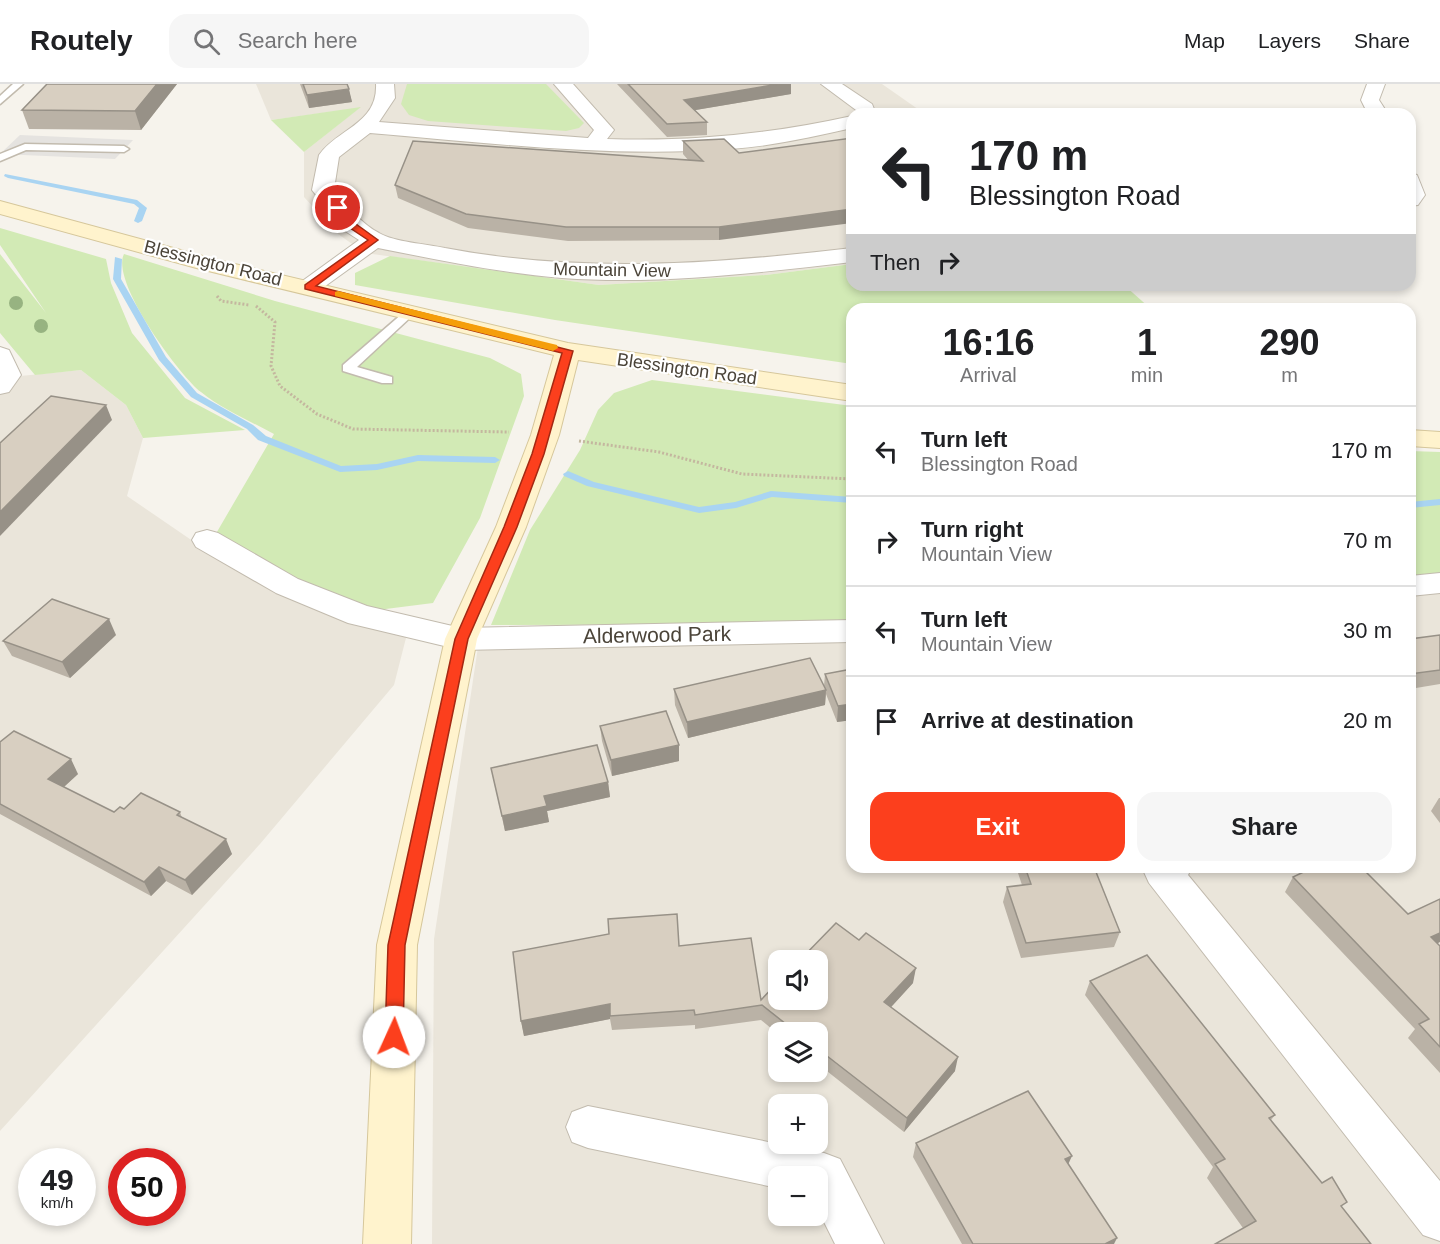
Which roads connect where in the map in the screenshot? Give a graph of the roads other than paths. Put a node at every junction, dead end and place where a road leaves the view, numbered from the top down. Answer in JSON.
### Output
{"nodes":[{"id":1,"x":18,"y":84,"type":"edge"},
{"id":2,"x":385,"y":84,"type":"edge"},
{"id":3,"x":563,"y":84,"type":"edge"},
{"id":4,"x":830,"y":84,"type":"edge"},
{"id":5,"x":1376,"y":84,"type":"edge"},
{"id":6,"x":0,"y":101,"type":"edge"},
{"id":7,"x":865,"y":108,"type":"edge"},
{"id":8,"x":1375,"y":108,"type":"edge"},
{"id":9,"x":846,"y":123,"type":"edge"},
{"id":10,"x":366,"y":127,"type":"junction"},
{"id":11,"x":595,"y":143,"type":"junction"},
{"id":12,"x":124,"y":149,"type":"dead end"},
{"id":13,"x":1,"y":156,"type":"edge"},
{"id":14,"x":0,"y":207,"type":"edge"},
{"id":15,"x":374,"y":240,"type":"junction"},
{"id":16,"x":846,"y":256,"type":"edge"},
{"id":17,"x":309,"y":287,"type":"junction"},
{"id":18,"x":410,"y":311,"type":"junction"},
{"id":19,"x":568,"y":351,"type":"junction"},
{"id":20,"x":0,"y":355,"type":"edge"},
{"id":21,"x":387,"y":380,"type":"dead end"},
{"id":22,"x":0,"y":386,"type":"edge"},
{"id":23,"x":846,"y":392,"type":"edge"},
{"id":24,"x":1416,"y":438,"type":"edge"},
{"id":25,"x":1440,"y":440,"type":"edge"},
{"id":26,"x":207,"y":540,"type":"dead end"},
{"id":27,"x":1440,"y":583,"type":"edge"},
{"id":28,"x":1416,"y":585,"type":"edge"},
{"id":29,"x":846,"y":631,"type":"edge"},
{"id":30,"x":461,"y":639,"type":"junction"},
{"id":31,"x":1164,"y":873,"type":"edge"},
{"id":32,"x":588,"y":1126,"type":"dead end"},
{"id":33,"x":1440,"y":1218,"type":"edge"},
{"id":34,"x":387,"y":1244,"type":"edge"},
{"id":35,"x":860,"y":1244,"type":"edge"}],
"edges":[{"from":1,"to":6,"type":"lane"},
{"from":2,"to":10,"type":"street","name":"Mountain View"},
{"from":3,"to":11,"type":"street"},
{"from":4,"to":7,"type":"street"},
{"from":5,"to":8,"type":"street"},
{"from":9,"to":11,"type":"street"},
{"from":10,"to":11,"type":"street"},
{"from":10,"to":15,"type":"street","name":"Mountain View"},
{"from":12,"to":13,"type":"lane"},
{"from":14,"to":17,"type":"main road","name":"Blessington Road"},
{"from":15,"to":16,"type":"street","name":"Mountain View"},
{"from":15,"to":17,"type":"street"},
{"from":17,"to":18,"type":"main road","name":"Blessington Road"},
{"from":18,"to":19,"type":"main road","name":"Blessington Road"},
{"from":18,"to":21,"type":"lane"},
{"from":19,"to":23,"type":"main road","name":"Blessington Road"},
{"from":19,"to":30,"type":"main road"},
{"from":20,"to":22,"type":"street"},
{"from":24,"to":25,"type":"main road"},
{"from":26,"to":30,"type":"street","name":"Alderwood Park"},
{"from":27,"to":28,"type":"street"},
{"from":29,"to":30,"type":"street","name":"Alderwood Park"},
{"from":30,"to":34,"type":"main road"},
{"from":31,"to":33,"type":"street"},
{"from":32,"to":35,"type":"street"}]}
